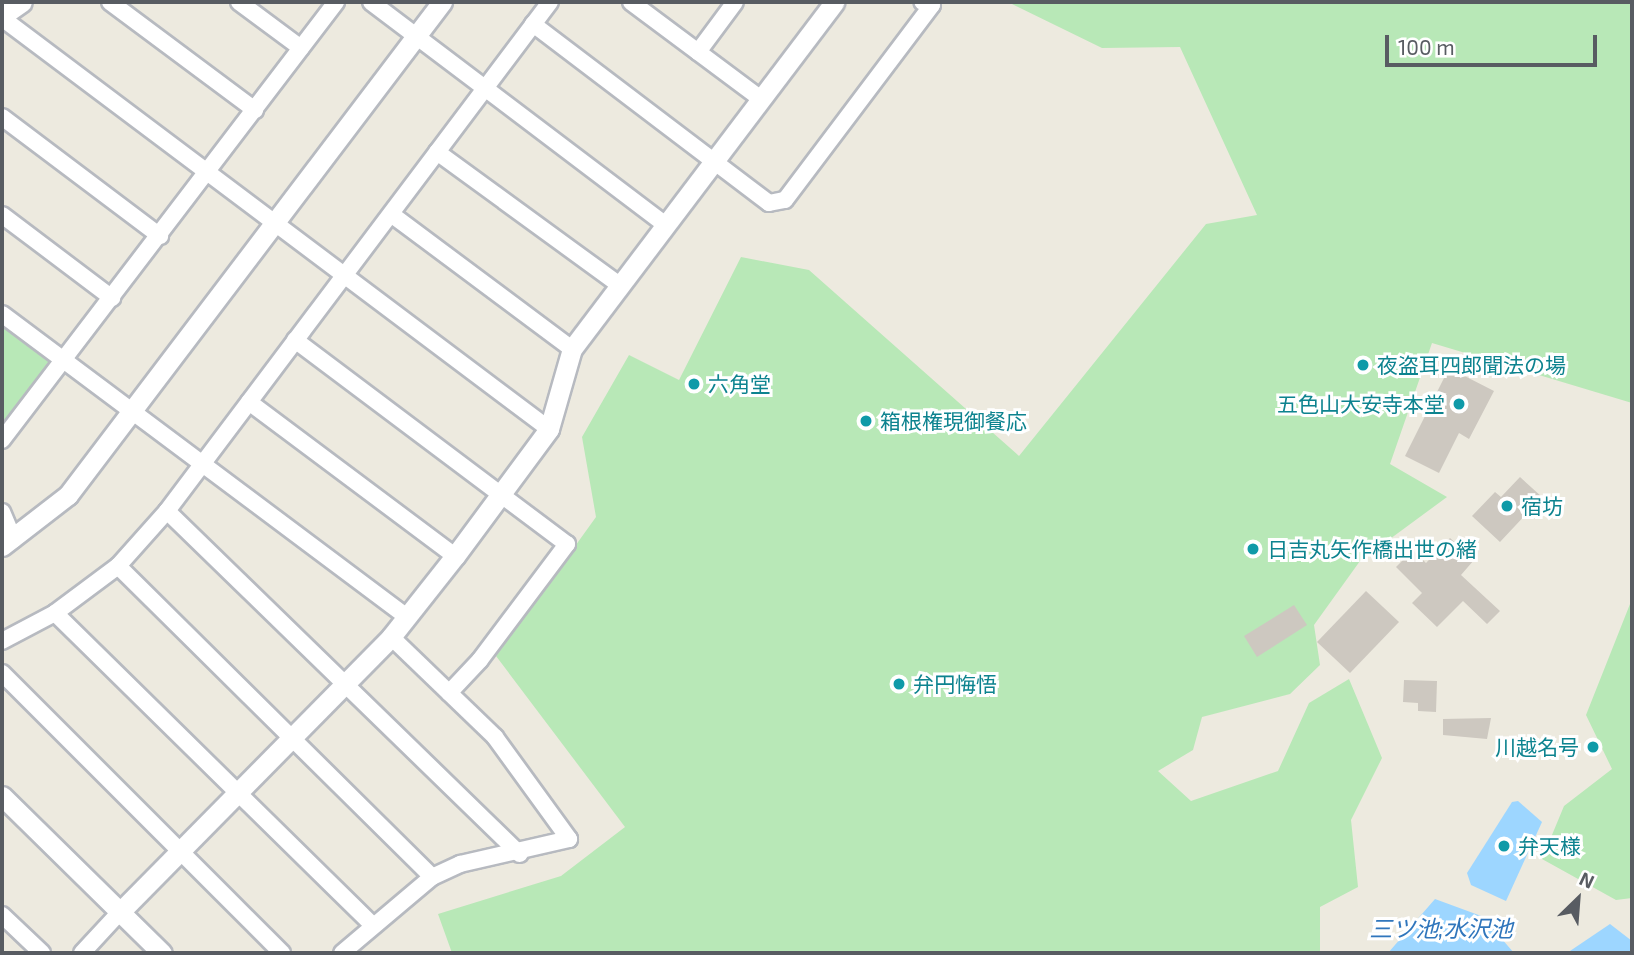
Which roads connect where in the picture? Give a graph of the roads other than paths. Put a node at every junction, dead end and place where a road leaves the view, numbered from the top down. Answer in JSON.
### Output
{"nodes":[{"id":1,"x":22,"y":2,"type":"edge"},
{"id":2,"x":110,"y":2,"type":"edge"},
{"id":3,"x":239,"y":2,"type":"edge"},
{"id":4,"x":336,"y":2,"type":"edge"},
{"id":5,"x":371,"y":2,"type":"edge"},
{"id":6,"x":442,"y":2,"type":"edge"},
{"id":7,"x":550,"y":2,"type":"edge"},
{"id":8,"x":631,"y":2,"type":"edge"},
{"id":9,"x":735,"y":2,"type":"edge"},
{"id":10,"x":835,"y":2,"type":"edge"},
{"id":11,"x":922,"y":2,"type":"edge"},
{"id":12,"x":2,"y":17,"type":"edge"},
{"id":13,"x":533,"y":24,"type":"junction"},
{"id":14,"x":416,"y":37,"type":"junction"},
{"id":15,"x":301,"y":48,"type":"junction"},
{"id":16,"x":698,"y":52,"type":"junction"},
{"id":17,"x":485,"y":88,"type":"junction"},
{"id":18,"x":761,"y":99,"type":"junction"},
{"id":19,"x":256,"y":110,"type":"junction"},
{"id":20,"x":2,"y":117,"type":"edge"},
{"id":21,"x":437,"y":152,"type":"junction"},
{"id":22,"x":716,"y":162,"type":"junction"},
{"id":23,"x":206,"y":174,"type":"junction"},
{"id":24,"x":391,"y":214,"type":"junction"},
{"id":25,"x":2,"y":215,"type":"edge"},
{"id":26,"x":274,"y":224,"type":"junction"},
{"id":27,"x":667,"y":226,"type":"junction"},
{"id":28,"x":160,"y":236,"type":"junction"},
{"id":29,"x":343,"y":277,"type":"junction"},
{"id":30,"x":621,"y":286,"type":"junction"},
{"id":31,"x":112,"y":298,"type":"junction"},
{"id":32,"x":2,"y":314,"type":"edge"},
{"id":33,"x":295,"y":340,"type":"junction"},
{"id":34,"x":572,"y":349,"type":"junction"},
{"id":35,"x":62,"y":361,"type":"junction"},
{"id":36,"x":249,"y":402,"type":"junction"},
{"id":37,"x":132,"y":414,"type":"junction"},
{"id":38,"x":549,"y":429,"type":"junction"},
{"id":39,"x":2,"y":440,"type":"edge"},
{"id":40,"x":200,"y":465,"type":"junction"},
{"id":41,"x":501,"y":494,"type":"junction"},
{"id":42,"x":167,"y":511,"type":"junction"},
{"id":43,"x":2,"y":512,"type":"edge"},
{"id":44,"x":8,"y":543,"type":"edge"},
{"id":45,"x":455,"y":556,"type":"junction"},
{"id":46,"x":118,"y":566,"type":"junction"},
{"id":47,"x":55,"y":613,"type":"junction"},
{"id":48,"x":407,"y":617,"type":"junction"},
{"id":49,"x":391,"y":637,"type":"junction"},
{"id":50,"x":2,"y":642,"type":"edge"},
{"id":51,"x":2,"y":673,"type":"edge"},
{"id":52,"x":345,"y":684,"type":"junction"},
{"id":53,"x":449,"y":693,"type":"junction"},
{"id":54,"x":289,"y":740,"type":"junction"},
{"id":55,"x":237,"y":793,"type":"junction"},
{"id":56,"x":2,"y":796,"type":"edge"},
{"id":57,"x":181,"y":850,"type":"junction"},
{"id":58,"x":520,"y":854,"type":"junction"},
{"id":59,"x":432,"y":877,"type":"junction"},
{"id":60,"x":121,"y":912,"type":"junction"},
{"id":61,"x":2,"y":915,"type":"edge"},
{"id":62,"x":373,"y":925,"type":"junction"},
{"id":63,"x":42,"y":953,"type":"edge"},
{"id":64,"x":82,"y":953,"type":"edge"},
{"id":65,"x":162,"y":953,"type":"edge"},
{"id":66,"x":282,"y":953,"type":"edge"},
{"id":67,"x":342,"y":953,"type":"edge"}],
"edges":[{"from":1,"to":12,"type":"street"},
{"from":2,"to":19,"type":"street"},
{"from":3,"to":15,"type":"street"},
{"from":4,"to":15,"type":"street"},
{"from":5,"to":14,"type":"street"},
{"from":6,"to":14,"type":"street"},
{"from":7,"to":13,"type":"street"},
{"from":8,"to":16,"type":"street"},
{"from":9,"to":16,"type":"street"},
{"from":10,"to":18,"type":"street"},
{"from":11,"to":22,"type":"street"},
{"from":12,"to":23,"type":"street"},
{"from":13,"to":17,"type":"street"},
{"from":13,"to":22,"type":"street"},
{"from":14,"to":17,"type":"street"},
{"from":14,"to":26,"type":"street"},
{"from":15,"to":19,"type":"street"},
{"from":16,"to":18,"type":"street"},
{"from":17,"to":21,"type":"street"},
{"from":17,"to":27,"type":"street"},
{"from":18,"to":22,"type":"street"},
{"from":19,"to":23,"type":"street"},
{"from":20,"to":28,"type":"street"},
{"from":21,"to":24,"type":"street"},
{"from":21,"to":30,"type":"street"},
{"from":22,"to":27,"type":"street"},
{"from":23,"to":26,"type":"street"},
{"from":23,"to":28,"type":"street"},
{"from":24,"to":29,"type":"street"},
{"from":24,"to":34,"type":"street"},
{"from":25,"to":31,"type":"street"},
{"from":26,"to":29,"type":"street"},
{"from":26,"to":37,"type":"street"},
{"from":27,"to":30,"type":"street"},
{"from":28,"to":31,"type":"street"},
{"from":29,"to":33,"type":"street"},
{"from":29,"to":38,"type":"street"},
{"from":30,"to":34,"type":"street"},
{"from":31,"to":35,"type":"street"},
{"from":32,"to":35,"type":"street"},
{"from":33,"to":36,"type":"street"},
{"from":33,"to":41,"type":"street"},
{"from":34,"to":38,"type":"street"},
{"from":35,"to":37,"type":"street"},
{"from":35,"to":39,"type":"street"},
{"from":36,"to":40,"type":"street"},
{"from":36,"to":45,"type":"street"},
{"from":37,"to":40,"type":"street"},
{"from":37,"to":44,"type":"street"},
{"from":38,"to":41,"type":"street"},
{"from":40,"to":42,"type":"street"},
{"from":40,"to":48,"type":"street"},
{"from":41,"to":45,"type":"street"},
{"from":41,"to":53,"type":"street"},
{"from":42,"to":46,"type":"street"},
{"from":42,"to":52,"type":"street"},
{"from":43,"to":44,"type":"street"},
{"from":45,"to":48,"type":"street"},
{"from":46,"to":47,"type":"street"},
{"from":46,"to":54,"type":"street"},
{"from":47,"to":50,"type":"street"},
{"from":47,"to":55,"type":"street"},
{"from":48,"to":49,"type":"street"},
{"from":49,"to":52,"type":"street"},
{"from":49,"to":53,"type":"street"},
{"from":51,"to":57,"type":"street"},
{"from":52,"to":54,"type":"street"},
{"from":52,"to":58,"type":"street"},
{"from":53,"to":58,"type":"street"},
{"from":54,"to":55,"type":"street"},
{"from":54,"to":59,"type":"street"},
{"from":55,"to":57,"type":"street"},
{"from":55,"to":62,"type":"street"},
{"from":56,"to":60,"type":"street"},
{"from":57,"to":60,"type":"street"},
{"from":57,"to":66,"type":"street"},
{"from":58,"to":59,"type":"street"},
{"from":59,"to":62,"type":"street"},
{"from":60,"to":64,"type":"street"},
{"from":60,"to":65,"type":"street"},
{"from":61,"to":63,"type":"street"},
{"from":62,"to":67,"type":"street"}]}
